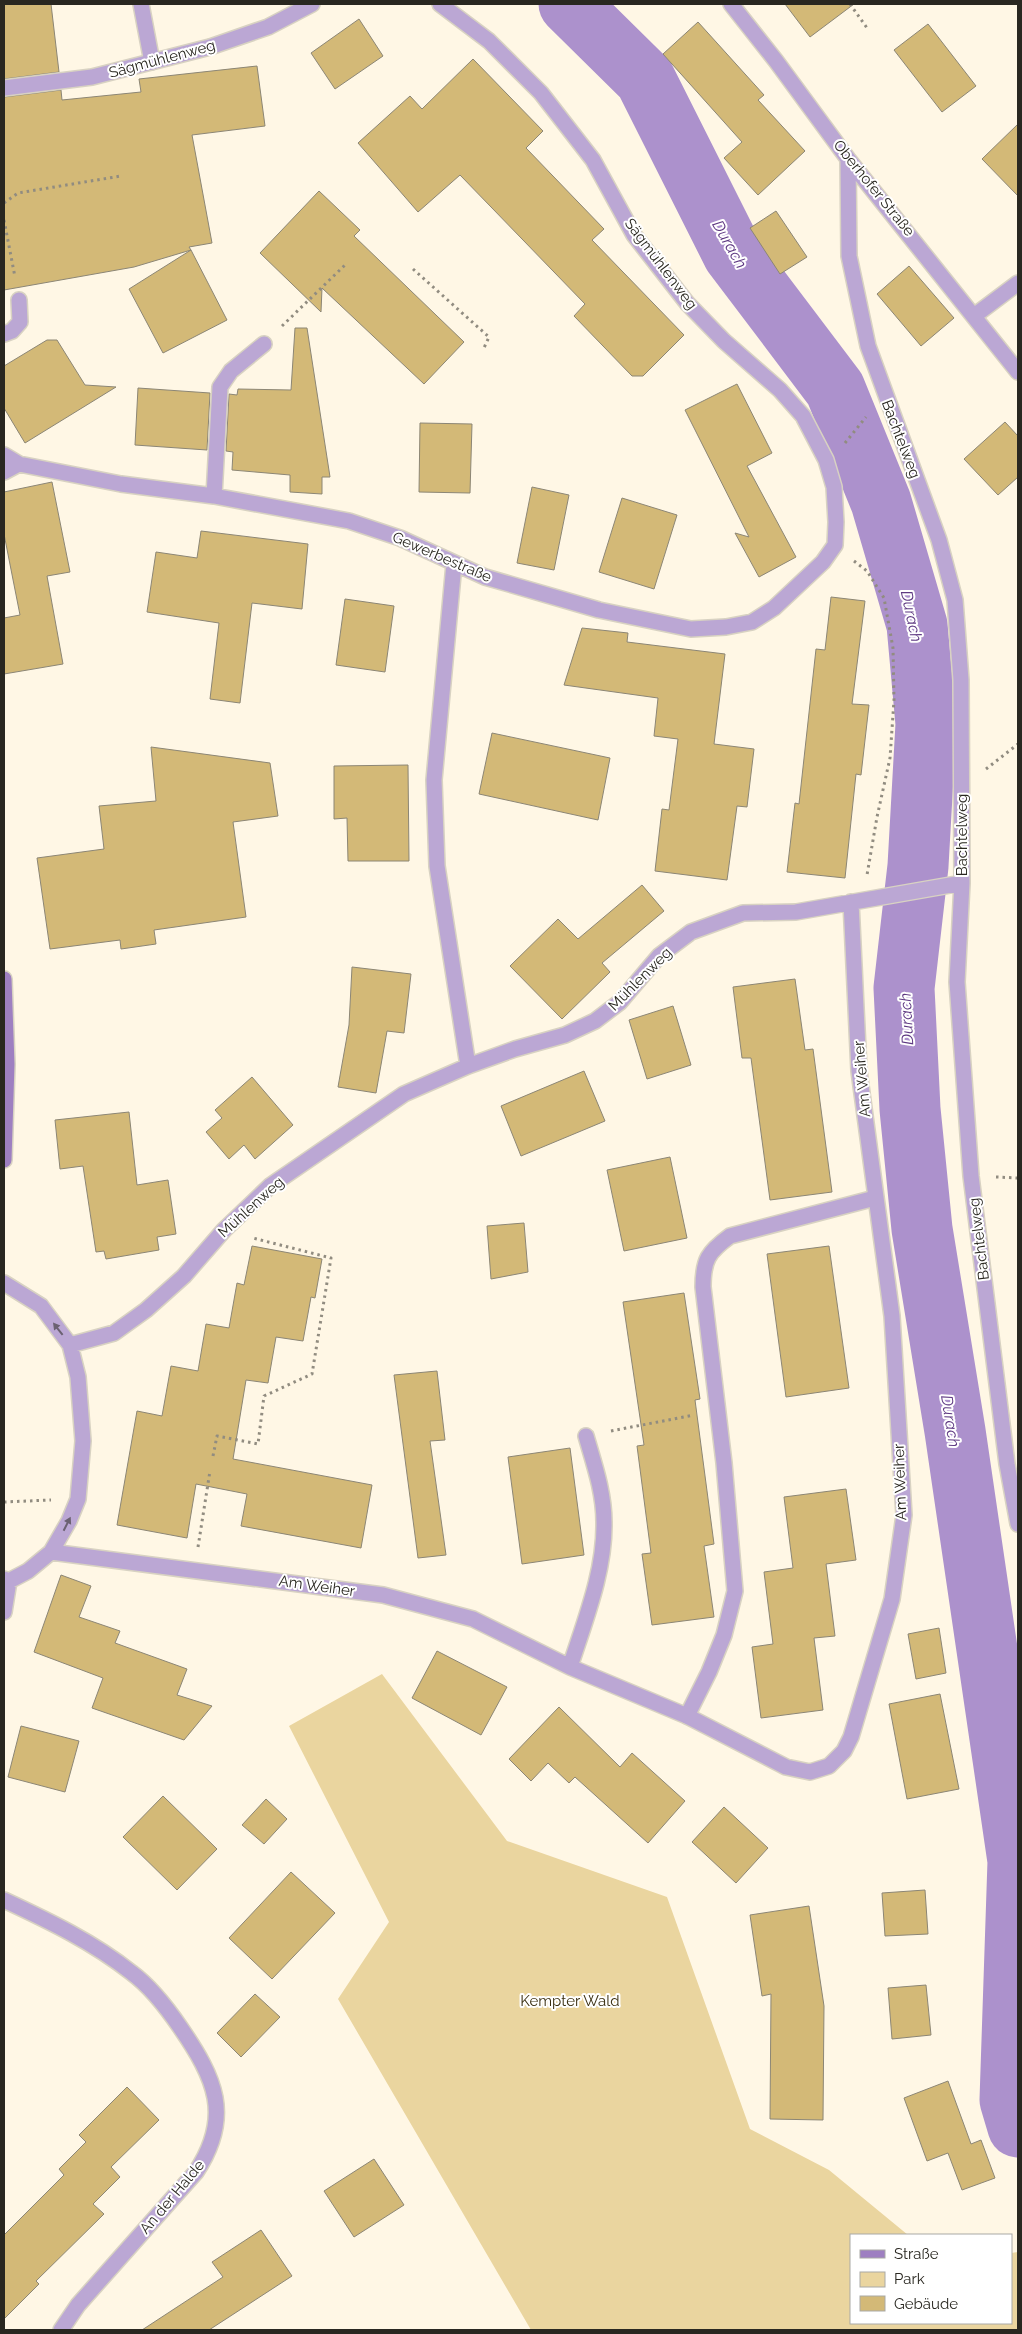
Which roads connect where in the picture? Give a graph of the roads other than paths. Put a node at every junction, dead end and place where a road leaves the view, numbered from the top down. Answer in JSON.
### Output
{"nodes":[{"id":1,"x":141,"y":4,"type":"edge"},
{"id":2,"x":312,"y":4,"type":"edge"},
{"id":3,"x":440,"y":4,"type":"edge"},
{"id":4,"x":731,"y":4,"type":"edge"},
{"id":5,"x":152,"y":62,"type":"junction"},
{"id":6,"x":4,"y":88,"type":"edge"},
{"id":7,"x":848,"y":158,"type":"junction"},
{"id":8,"x":1018,"y":283,"type":"edge"},
{"id":9,"x":19,"y":300,"type":"road end"},
{"id":10,"x":974,"y":316,"type":"junction"},
{"id":11,"x":4,"y":334,"type":"edge"},
{"id":12,"x":264,"y":344,"type":"road end"},
{"id":13,"x":1018,"y":372,"type":"edge"},
{"id":14,"x":4,"y":455,"type":"edge"},
{"id":15,"x":19,"y":464,"type":"junction"},
{"id":16,"x":4,"y":472,"type":"edge"},
{"id":17,"x":214,"y":496,"type":"junction"},
{"id":18,"x":834,"y":545,"type":"joint"},
{"id":19,"x":454,"y":564,"type":"junction"},
{"id":20,"x":962,"y":884,"type":"junction"},
{"id":21,"x":863,"y":901,"type":"junction"},
{"id":22,"x":4,"y":979,"type":"edge"},
{"id":23,"x":468,"y":1066,"type":"junction"},
{"id":24,"x":4,"y":1160,"type":"edge"},
{"id":25,"x":875,"y":1198,"type":"junction"},
{"id":26,"x":4,"y":1282,"type":"edge"},
{"id":27,"x":70,"y":1345,"type":"junction"},
{"id":28,"x":586,"y":1436,"type":"road end"},
{"id":29,"x":1018,"y":1524,"type":"edge"},
{"id":30,"x":51,"y":1552,"type":"junction"},
{"id":31,"x":7,"y":1580,"type":"edge"},
{"id":32,"x":4,"y":1612,"type":"edge"},
{"id":33,"x":570,"y":1667,"type":"junction"},
{"id":34,"x":687,"y":1716,"type":"junction"},
{"id":35,"x":4,"y":1900,"type":"edge"},
{"id":36,"x":61,"y":2330,"type":"edge"}],
"edges":[{"from":1,"to":5,"type":"street"},
{"from":2,"to":5,"type":"street","name":"Sägmühlenweg"},
{"from":3,"to":18,"type":"street","name":"Sägmühlenweg"},
{"from":4,"to":7,"type":"street","name":"Oberhofer Straße"},
{"from":5,"to":6,"type":"street","name":"Sägmühlenweg"},
{"from":7,"to":10,"type":"street","name":"Oberhofer Straße"},
{"from":7,"to":20,"type":"street","name":"Bachtelweg"},
{"from":8,"to":10,"type":"street"},
{"from":9,"to":11,"type":"street"},
{"from":10,"to":13,"type":"street","name":"Oberhofer Straße"},
{"from":12,"to":17,"type":"street"},
{"from":14,"to":15,"type":"street","name":"Gewerbestraße"},
{"from":15,"to":16,"type":"street"},
{"from":15,"to":17,"type":"street","name":"Gewerbestraße"},
{"from":17,"to":19,"type":"street","name":"Gewerbestraße"},
{"from":18,"to":19,"type":"street","name":"Gewerbestraße"},
{"from":19,"to":23,"type":"street"},
{"from":20,"to":21,"type":"street","name":"Mühlenweg"},
{"from":20,"to":29,"type":"street","name":"Bachtelweg"},
{"from":21,"to":23,"type":"street","name":"Mühlenweg"},
{"from":21,"to":25,"type":"street","name":"Am Weiher"},
{"from":22,"to":24,"type":"main road"},
{"from":23,"to":27,"type":"street","name":"Mühlenweg"},
{"from":25,"to":34,"type":"street"},
{"from":25,"to":34,"type":"street","name":"Am Weiher"},
{"from":27,"to":26,"type":"street","one_way":true},
{"from":30,"to":27,"type":"street","one_way":true},
{"from":28,"to":33,"type":"street"},
{"from":30,"to":31,"type":"street"},
{"from":30,"to":33,"type":"street","name":"Am Weiher"},
{"from":31,"to":32,"type":"street"},
{"from":33,"to":34,"type":"street","name":"Am Weiher"},
{"from":35,"to":36,"type":"street","name":"An der Halde"}]}
